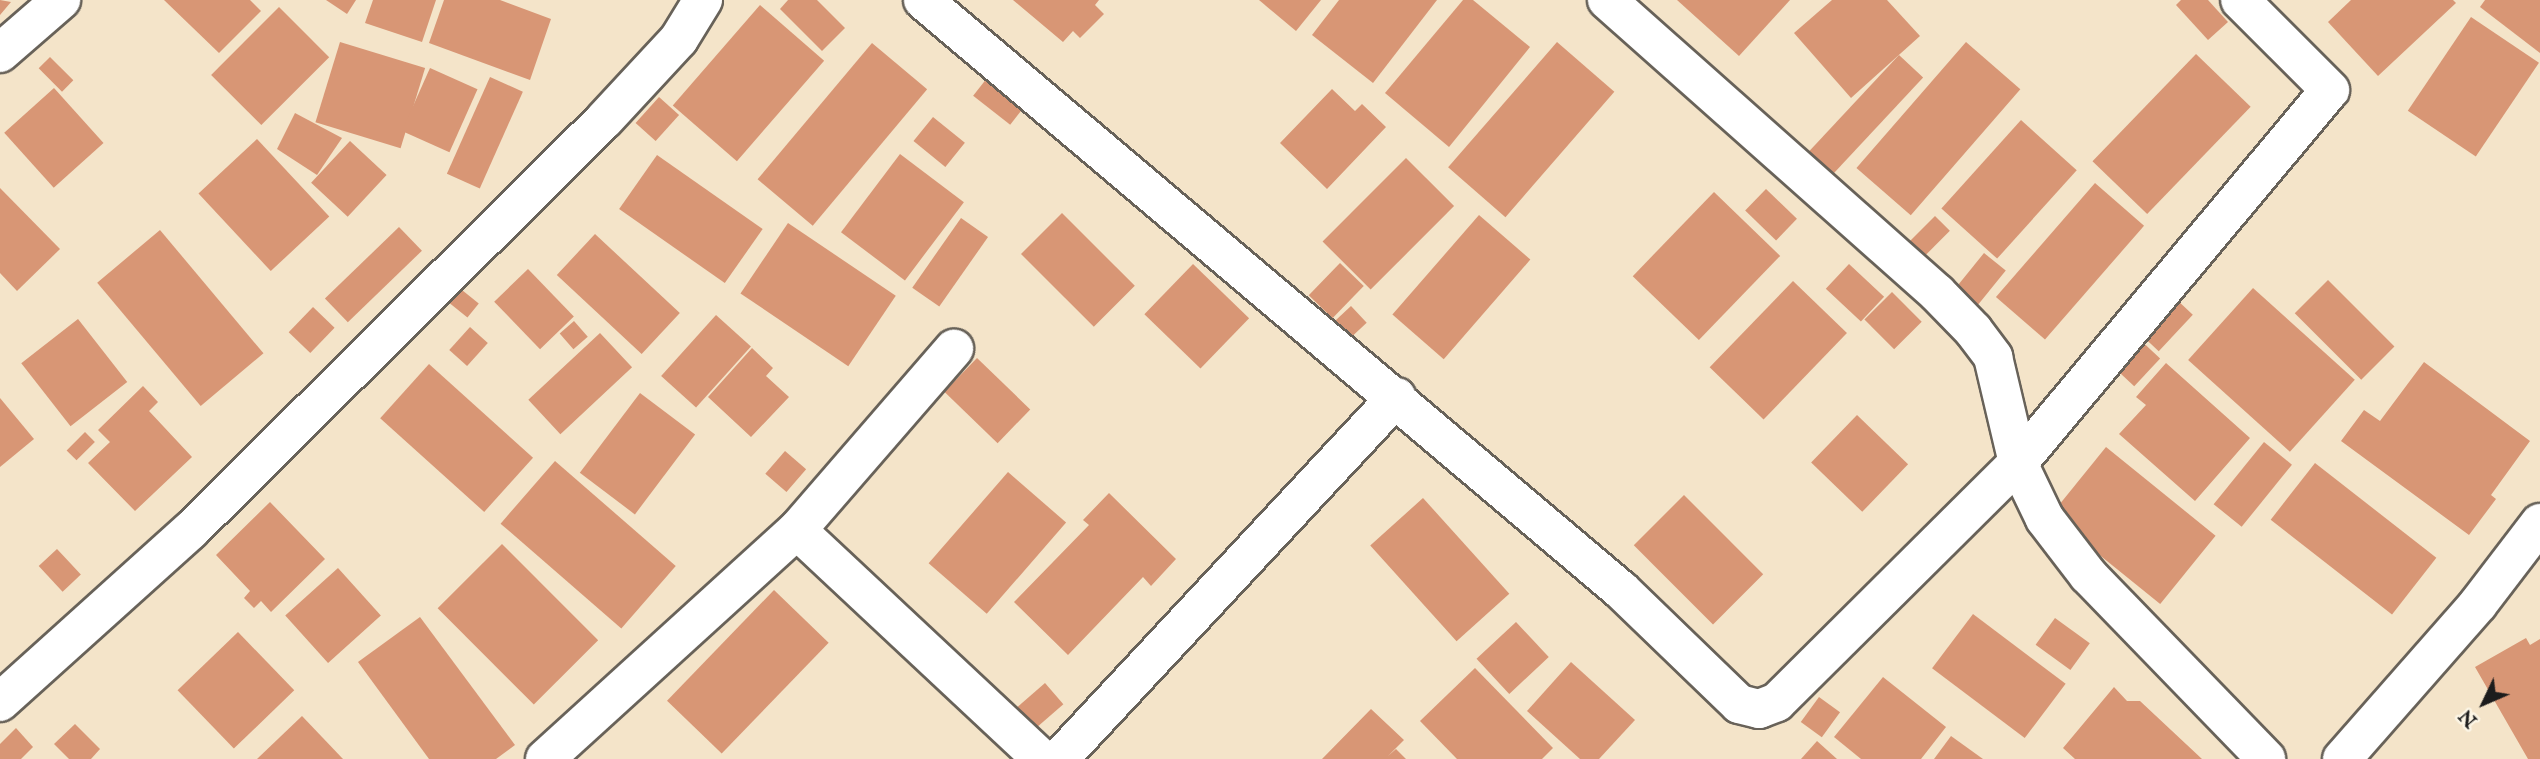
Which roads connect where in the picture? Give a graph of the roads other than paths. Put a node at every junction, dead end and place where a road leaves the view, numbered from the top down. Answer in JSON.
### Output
{"nodes":[{"id":1,"x":61,"y":0,"type":"edge"},
{"id":2,"x":703,"y":0,"type":"edge"},
{"id":3,"x":923,"y":0,"type":"edge"},
{"id":4,"x":1607,"y":0,"type":"edge"},
{"id":5,"x":2240,"y":0,"type":"edge"},
{"id":6,"x":0,"y":53,"type":"edge"},
{"id":7,"x":954,"y":349,"type":"dead end"},
{"id":8,"x":1396,"y":397,"type":"junction"},
{"id":9,"x":2018,"y":463,"type":"junction"},
{"id":10,"x":2540,"y":523,"type":"edge"},
{"id":11,"x":797,"y":530,"type":"junction"},
{"id":12,"x":0,"y":702,"type":"edge"},
{"id":13,"x":545,"y":759,"type":"edge"},
{"id":14,"x":1042,"y":759,"type":"edge"},
{"id":15,"x":1059,"y":759,"type":"edge"},
{"id":16,"x":2266,"y":759,"type":"edge"},
{"id":17,"x":2342,"y":759,"type":"edge"}],
"edges":[{"from":1,"to":6,"type":"street"},
{"from":2,"to":12,"type":"street"},
{"from":3,"to":8,"type":"street"},
{"from":4,"to":9,"type":"street"},
{"from":5,"to":9,"type":"street"},
{"from":7,"to":11,"type":"street"},
{"from":8,"to":9,"type":"street"},
{"from":8,"to":15,"type":"street"},
{"from":9,"to":16,"type":"street"},
{"from":10,"to":17,"type":"street"},
{"from":11,"to":13,"type":"street"},
{"from":11,"to":14,"type":"street"}]}
